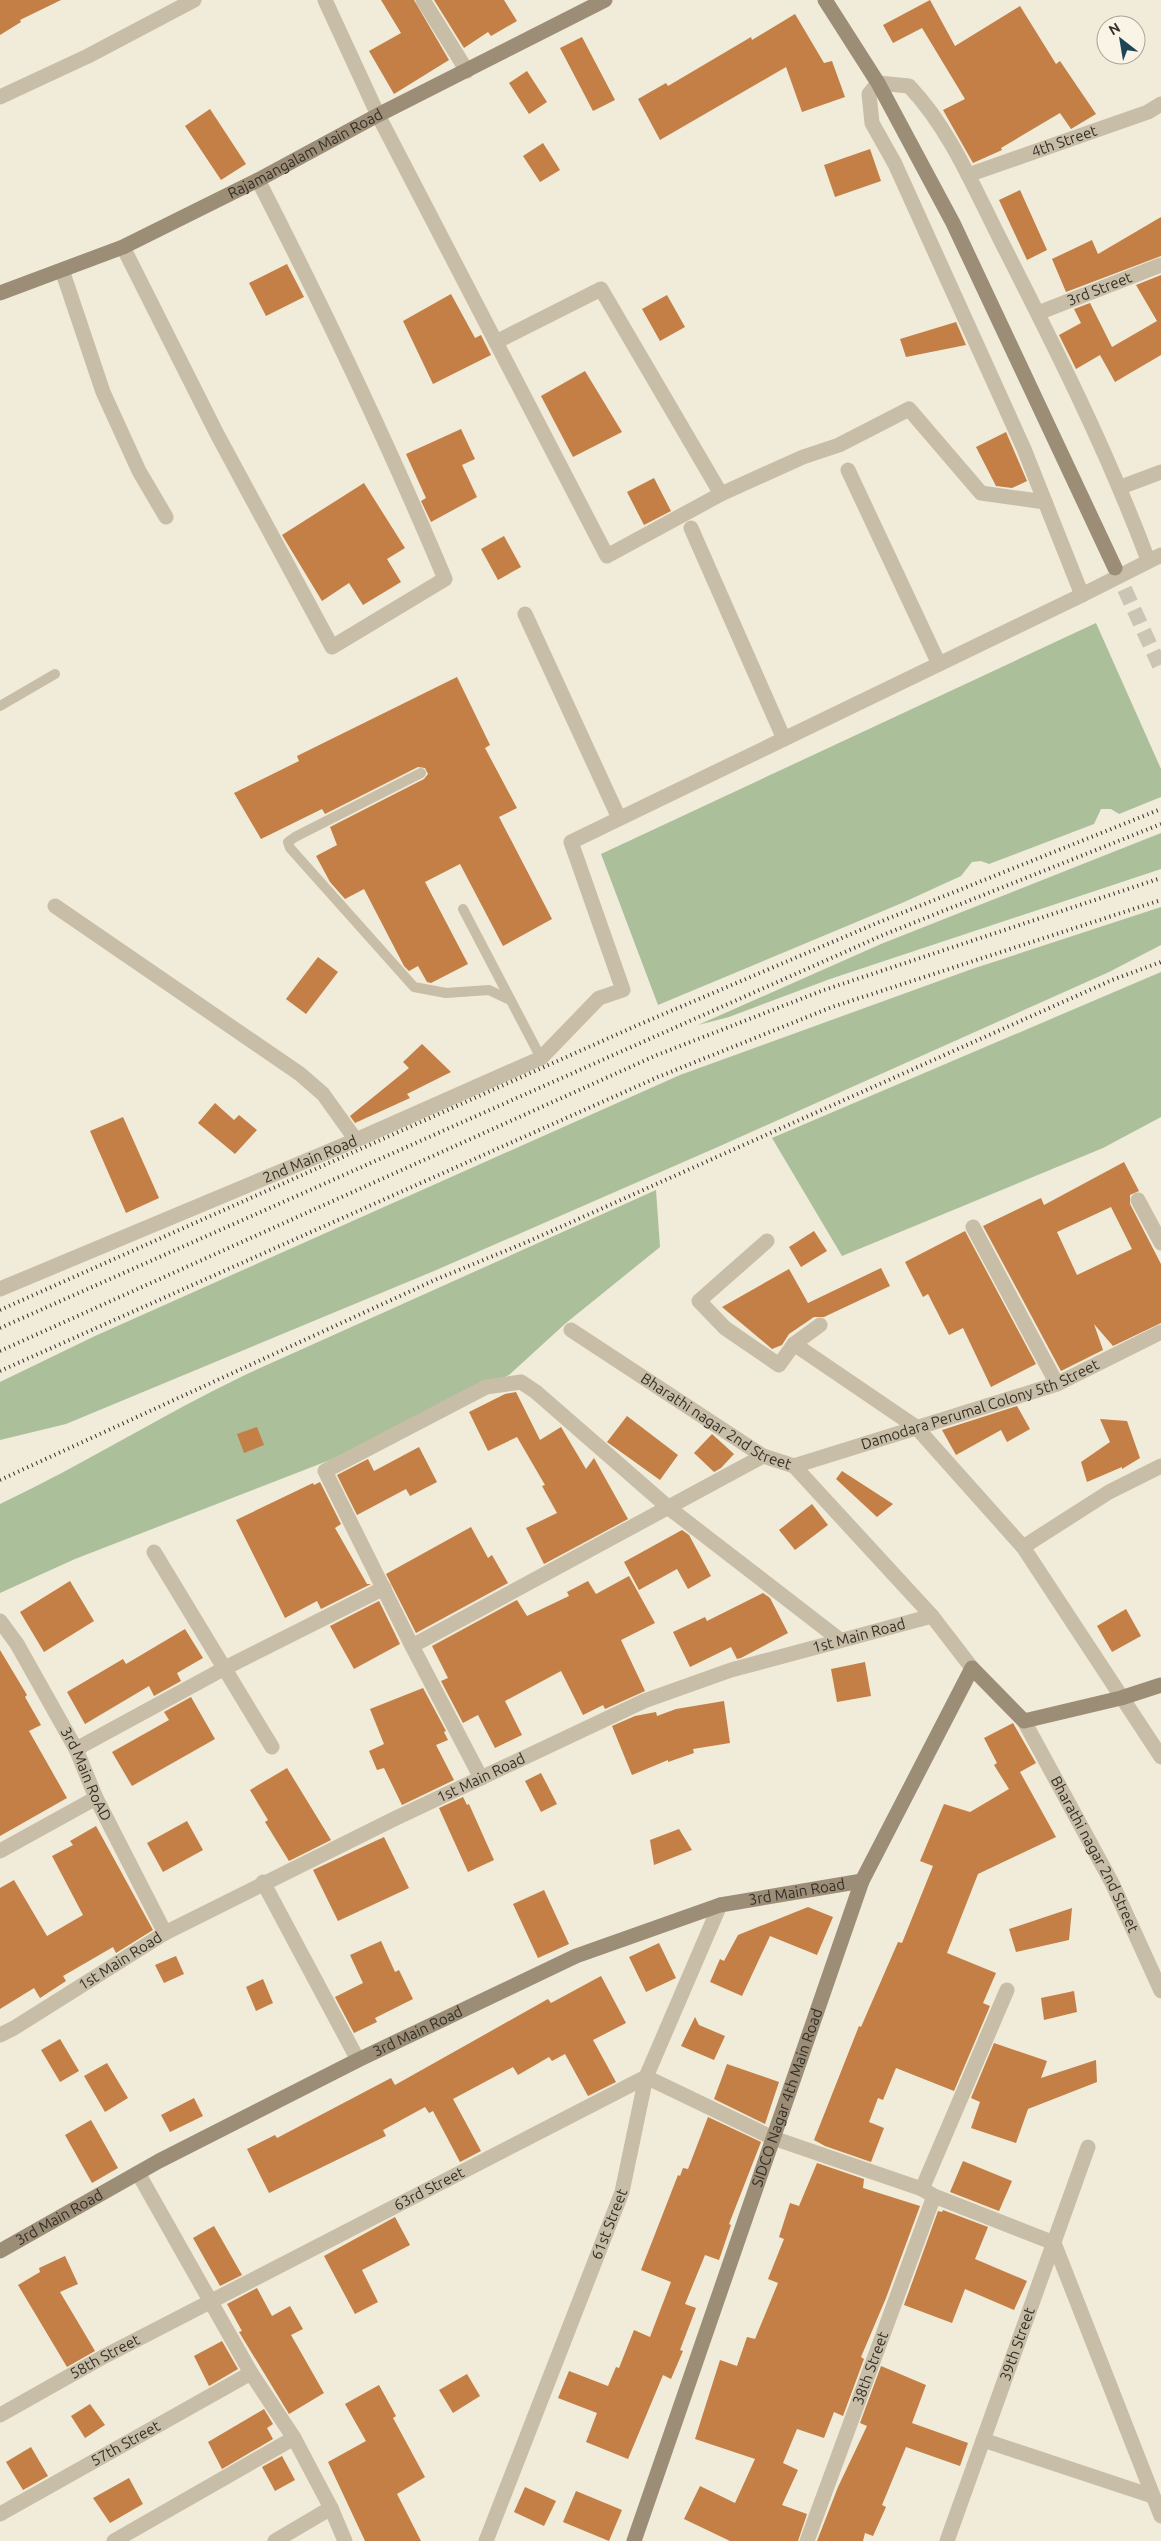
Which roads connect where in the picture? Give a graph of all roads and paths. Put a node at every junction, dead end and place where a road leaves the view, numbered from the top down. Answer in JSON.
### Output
{"nodes":[{"id":1,"x":194,"y":0,"type":"edge"},
{"id":2,"x":325,"y":0,"type":"edge"},
{"id":3,"x":422,"y":0,"type":"edge"},
{"id":4,"x":605,"y":0,"type":"edge"},
{"id":5,"x":825,"y":0,"type":"edge"},
{"id":6,"x":467,"y":71,"type":"junction"},
{"id":7,"x":878,"y":83,"type":"junction"},
{"id":8,"x":0,"y":97,"type":"edge"},
{"id":9,"x":1161,"y":104,"type":"edge"},
{"id":10,"x":378,"y":115,"type":"junction"},
{"id":11,"x":968,"y":175,"type":"junction"},
{"id":12,"x":258,"y":180,"type":"junction"},
{"id":13,"x":124,"y":247,"type":"junction"},
{"id":14,"x":1161,"y":265,"type":"edge"},
{"id":15,"x":62,"y":270,"type":"junction"},
{"id":16,"x":0,"y":293,"type":"edge"},
{"id":17,"x":1038,"y":313,"type":"junction"},
{"id":18,"x":496,"y":342,"type":"junction"},
{"id":19,"x":848,"y":470,"type":"dead end"},
{"id":20,"x":1161,"y":472,"type":"edge"},
{"id":21,"x":1121,"y":487,"type":"junction"},
{"id":22,"x":721,"y":494,"type":"junction"},
{"id":23,"x":1045,"y":502,"type":"junction"},
{"id":24,"x":166,"y":517,"type":"dead end"},
{"id":25,"x":691,"y":528,"type":"dead end"},
{"id":26,"x":1155,"y":557,"type":"edge"},
{"id":27,"x":1115,"y":568,"type":"tunnel mouth"},
{"id":28,"x":1088,"y":592,"type":"junction"},
{"id":29,"x":525,"y":614,"type":"dead end"},
{"id":30,"x":939,"y":664,"type":"junction"},
{"id":31,"x":55,"y":674,"type":"dead end"},
{"id":32,"x":0,"y":706,"type":"edge"},
{"id":33,"x":784,"y":739,"type":"junction"},
{"id":34,"x":421,"y":773,"type":"dead end"},
{"id":35,"x":619,"y":818,"type":"junction"},
{"id":36,"x":55,"y":906,"type":"dead end"},
{"id":37,"x":463,"y":908,"type":"dead end"},
{"id":38,"x":510,"y":1000,"type":"junction"},
{"id":39,"x":541,"y":1058,"type":"junction"},
{"id":40,"x":356,"y":1140,"type":"junction"},
{"id":41,"x":1138,"y":1200,"type":"dead end"},
{"id":42,"x":973,"y":1227,"type":"dead end"},
{"id":43,"x":767,"y":1241,"type":"dead end"},
{"id":44,"x":1161,"y":1243,"type":"edge"},
{"id":45,"x":0,"y":1289,"type":"edge"},
{"id":46,"x":820,"y":1325,"type":"dead end"},
{"id":47,"x":571,"y":1330,"type":"dead end"},
{"id":48,"x":1161,"y":1332,"type":"edge"},
{"id":49,"x":794,"y":1344,"type":"junction"},
{"id":50,"x":1057,"y":1384,"type":"junction"},
{"id":51,"x":916,"y":1427,"type":"junction"},
{"id":52,"x":763,"y":1456,"type":"junction"},
{"id":53,"x":794,"y":1466,"type":"junction"},
{"id":54,"x":1161,"y":1466,"type":"edge"},
{"id":55,"x":669,"y":1508,"type":"junction"},
{"id":56,"x":1023,"y":1547,"type":"junction"},
{"id":57,"x":154,"y":1552,"type":"dead end"},
{"id":58,"x":384,"y":1588,"type":"junction"},
{"id":59,"x":932,"y":1616,"type":"junction"},
{"id":60,"x":0,"y":1621,"type":"edge"},
{"id":61,"x":840,"y":1640,"type":"junction"},
{"id":62,"x":412,"y":1646,"type":"junction"},
{"id":63,"x":226,"y":1668,"type":"junction"},
{"id":64,"x":972,"y":1668,"type":"junction"},
{"id":65,"x":1161,"y":1685,"type":"edge"},
{"id":66,"x":1121,"y":1698,"type":"junction"},
{"id":67,"x":1024,"y":1721,"type":"junction"},
{"id":68,"x":272,"y":1747,"type":"dead end"},
{"id":69,"x":76,"y":1749,"type":"junction"},
{"id":70,"x":1161,"y":1757,"type":"edge"},
{"id":71,"x":481,"y":1778,"type":"junction"},
{"id":72,"x":96,"y":1798,"type":"junction"},
{"id":73,"x":0,"y":1851,"type":"edge"},
{"id":74,"x":862,"y":1881,"type":"junction"},
{"id":75,"x":263,"y":1882,"type":"junction"},
{"id":76,"x":720,"y":1905,"type":"junction"},
{"id":77,"x":165,"y":1933,"type":"junction"},
{"id":78,"x":1007,"y":1990,"type":"dead end"},
{"id":79,"x":1161,"y":1991,"type":"edge"},
{"id":80,"x":0,"y":2035,"type":"edge"},
{"id":81,"x":358,"y":2060,"type":"junction"},
{"id":82,"x":646,"y":2077,"type":"junction"},
{"id":83,"x":772,"y":2138,"type":"junction"},
{"id":84,"x":1088,"y":2147,"type":"dead end"},
{"id":85,"x":138,"y":2173,"type":"junction"},
{"id":86,"x":928,"y":2192,"type":"junction"},
{"id":87,"x":1054,"y":2243,"type":"junction"},
{"id":88,"x":0,"y":2251,"type":"edge"},
{"id":89,"x":212,"y":2302,"type":"junction"},
{"id":90,"x":250,"y":2373,"type":"junction"},
{"id":91,"x":0,"y":2415,"type":"edge"},
{"id":92,"x":294,"y":2438,"type":"junction"},
{"id":93,"x":982,"y":2440,"type":"junction"},
{"id":94,"x":1152,"y":2496,"type":"junction"},
{"id":95,"x":331,"y":2508,"type":"junction"},
{"id":96,"x":0,"y":2514,"type":"edge"},
{"id":97,"x":1161,"y":2516,"type":"edge"},
{"id":98,"x":114,"y":2541,"type":"edge"},
{"id":99,"x":275,"y":2541,"type":"edge"},
{"id":100,"x":345,"y":2541,"type":"edge"},
{"id":101,"x":486,"y":2541,"type":"edge"},
{"id":102,"x":634,"y":2541,"type":"edge"},
{"id":103,"x":807,"y":2541,"type":"edge"},
{"id":104,"x":946,"y":2541,"type":"edge"}],
"edges":[{"from":1,"to":8,"type":"street"},
{"from":2,"to":10,"type":"street"},
{"from":3,"to":6,"type":"street"},
{"from":4,"to":6,"type":"street","name":"Rajamangalam Main Road"},
{"from":5,"to":7,"type":"street"},
{"from":6,"to":10,"type":"street","name":"Rajamangalam Main Road"},
{"from":7,"to":11,"type":"street"},
{"from":7,"to":23,"type":"street"},
{"from":7,"to":27,"type":"street"},
{"from":9,"to":11,"type":"street","name":"4th Street"},
{"from":10,"to":12,"type":"street","name":"Rajamangalam Main Road"},
{"from":10,"to":18,"type":"street"},
{"from":11,"to":17,"type":"street"},
{"from":12,"to":13,"type":"street","name":"Rajamangalam Main Road"},
{"from":12,"to":13,"type":"street"},
{"from":13,"to":15,"type":"street","name":"Rajamangalam Main Road"},
{"from":14,"to":17,"type":"street","name":"3rd Street"},
{"from":15,"to":16,"type":"street","name":"Rajamangalam Main Road"},
{"from":15,"to":24,"type":"street"},
{"from":17,"to":21,"type":"street"},
{"from":18,"to":22,"type":"street"},
{"from":18,"to":22,"type":"street"},
{"from":19,"to":30,"type":"street"},
{"from":20,"to":21,"type":"street"},
{"from":21,"to":26,"type":"street"},
{"from":22,"to":23,"type":"street"},
{"from":23,"to":28,"type":"street"},
{"from":25,"to":33,"type":"street"},
{"from":26,"to":28,"type":"street"},
{"from":28,"to":30,"type":"street"},
{"from":29,"to":35,"type":"street"},
{"from":30,"to":33,"type":"street"},
{"from":31,"to":32,"type":"lane"},
{"from":33,"to":35,"type":"street"},
{"from":34,"to":38,"type":"lane"},
{"from":35,"to":39,"type":"street","name":"2nd Main Road"},
{"from":36,"to":40,"type":"street"},
{"from":37,"to":38,"type":"lane"},
{"from":38,"to":39,"type":"lane"},
{"from":39,"to":40,"type":"street","name":"2nd Main Road"},
{"from":40,"to":45,"type":"street","name":"2nd Main Road"},
{"from":41,"to":44,"type":"street"},
{"from":42,"to":50,"type":"street"},
{"from":43,"to":49,"type":"street"},
{"from":46,"to":49,"type":"street"},
{"from":47,"to":52,"type":"street","name":"Bharathi nagar 2nd Street"},
{"from":48,"to":50,"type":"street","name":"Damodara Perumal Colony 5th Street"},
{"from":49,"to":51,"type":"street"},
{"from":50,"to":51,"type":"street","name":"Damodara Perumal Colony 5th Street"},
{"from":51,"to":53,"type":"street","name":"Damodara Perumal Colony 5th Street"},
{"from":51,"to":56,"type":"street"},
{"from":52,"to":53,"type":"street","name":"Bharathi nagar 2nd Street"},
{"from":52,"to":55,"type":"street"},
{"from":53,"to":59,"type":"street","name":"Bharathi nagar 2nd Street"},
{"from":54,"to":56,"type":"street"},
{"from":55,"to":58,"type":"street"},
{"from":55,"to":61,"type":"street"},
{"from":55,"to":62,"type":"street"},
{"from":56,"to":66,"type":"street"},
{"from":57,"to":63,"type":"street"},
{"from":58,"to":62,"type":"street"},
{"from":58,"to":63,"type":"street"},
{"from":59,"to":61,"type":"street","name":"1st Main Road"},
{"from":59,"to":64,"type":"street"},
{"from":60,"to":69,"type":"street","name":"3rd Main RoAD"},
{"from":61,"to":71,"type":"street","name":"1st Main Road"},
{"from":62,"to":71,"type":"street"},
{"from":63,"to":68,"type":"street"},
{"from":63,"to":69,"type":"street"},
{"from":64,"to":67,"type":"street"},
{"from":64,"to":74,"type":"street","name":"SIDCO Nagar 4th Main Road"},
{"from":65,"to":66,"type":"street"},
{"from":66,"to":67,"type":"street"},
{"from":66,"to":70,"type":"street"},
{"from":67,"to":79,"type":"street","name":"Bharathi nagar 2nd Street"},
{"from":69,"to":72,"type":"street","name":"3rd Main RoAD"},
{"from":71,"to":75,"type":"street","name":"1st Main Road"},
{"from":72,"to":73,"type":"street"},
{"from":72,"to":77,"type":"street","name":"3rd Main RoAD"},
{"from":74,"to":76,"type":"street","name":"3rd Main Road"},
{"from":74,"to":83,"type":"street","name":"SIDCO Nagar 4th Main Road"},
{"from":75,"to":77,"type":"street","name":"1st Main Road"},
{"from":75,"to":81,"type":"street"},
{"from":76,"to":81,"type":"street","name":"3rd Main Road"},
{"from":76,"to":82,"type":"street","name":"61st Street"},
{"from":77,"to":80,"type":"street","name":"1st Main Road"},
{"from":78,"to":86,"type":"street","name":"38th Street"},
{"from":81,"to":85,"type":"street","name":"3rd Main Road"},
{"from":82,"to":83,"type":"street"},
{"from":82,"to":89,"type":"street","name":"63rd Street"},
{"from":82,"to":101,"type":"street","name":"61st Street"},
{"from":83,"to":86,"type":"street"},
{"from":83,"to":102,"type":"street","name":"SIDCO Nagar 4th Main Road"},
{"from":84,"to":87,"type":"street","name":"39th Street"},
{"from":85,"to":88,"type":"street","name":"3rd Main Road"},
{"from":85,"to":89,"type":"street"},
{"from":86,"to":87,"type":"street"},
{"from":86,"to":103,"type":"street","name":"38th Street"},
{"from":87,"to":93,"type":"street","name":"39th Street"},
{"from":87,"to":94,"type":"street"},
{"from":89,"to":90,"type":"street"},
{"from":89,"to":91,"type":"street","name":"58th Street"},
{"from":90,"to":92,"type":"street"},
{"from":90,"to":96,"type":"street","name":"57th Street"},
{"from":92,"to":95,"type":"street"},
{"from":92,"to":98,"type":"street"},
{"from":93,"to":94,"type":"street"},
{"from":93,"to":104,"type":"street","name":"39th Street"},
{"from":94,"to":97,"type":"street"},
{"from":95,"to":99,"type":"street"},
{"from":95,"to":100,"type":"street"}]}
